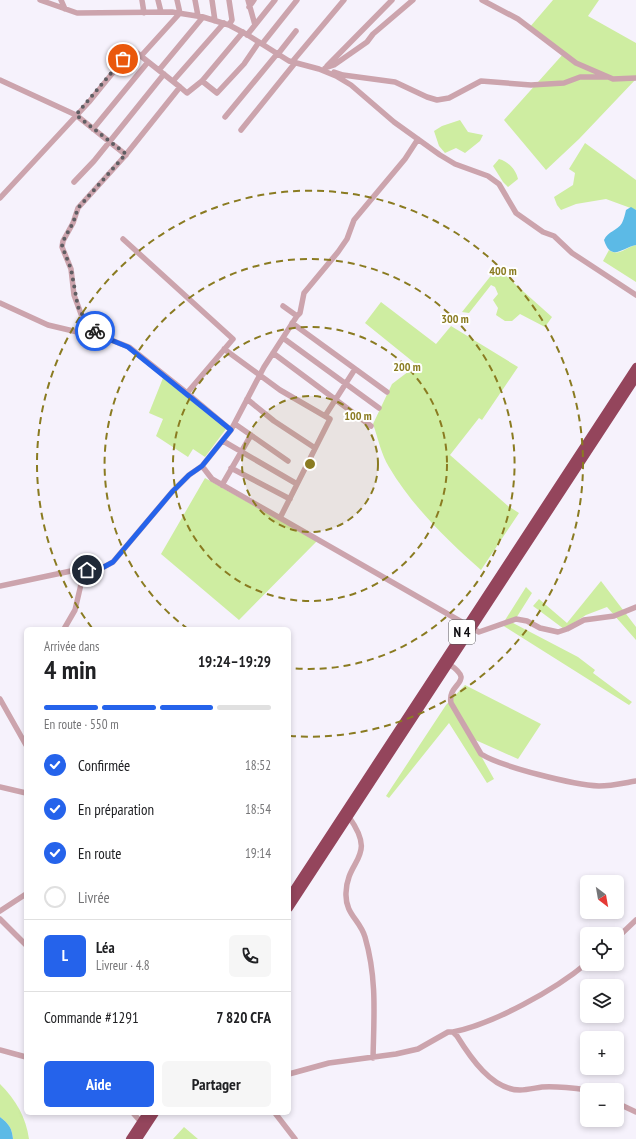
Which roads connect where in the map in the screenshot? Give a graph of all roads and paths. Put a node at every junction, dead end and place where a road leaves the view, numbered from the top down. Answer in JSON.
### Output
{"nodes":[{"id":1,"x":40,"y":0,"type":"edge"},
{"id":2,"x":61,"y":0,"type":"edge"},
{"id":3,"x":142,"y":0,"type":"edge"},
{"id":4,"x":158,"y":0,"type":"edge"},
{"id":5,"x":177,"y":0,"type":"edge"},
{"id":6,"x":195,"y":0,"type":"edge"},
{"id":7,"x":212,"y":0,"type":"edge"},
{"id":8,"x":229,"y":0,"type":"edge"},
{"id":9,"x":248,"y":0,"type":"edge"},
{"id":10,"x":254,"y":0,"type":"edge"},
{"id":11,"x":275,"y":0,"type":"edge"},
{"id":12,"x":297,"y":0,"type":"edge"},
{"id":13,"x":344,"y":0,"type":"edge"},
{"id":14,"x":392,"y":0,"type":"edge"},
{"id":15,"x":412,"y":0,"type":"edge"},
{"id":16,"x":482,"y":0,"type":"edge"},
{"id":17,"x":249,"y":7,"type":"junction"},
{"id":18,"x":65,"y":9,"type":"junction"},
{"id":19,"x":162,"y":12,"type":"junction"},
{"id":20,"x":144,"y":13,"type":"junction"},
{"id":21,"x":180,"y":13,"type":"junction"},
{"id":22,"x":201,"y":16,"type":"junction"},
{"id":23,"x":215,"y":21,"type":"junction"},
{"id":24,"x":226,"y":24,"type":"junction"},
{"id":25,"x":255,"y":25,"type":"junction"},
{"id":26,"x":296,"y":31,"type":"dead end"},
{"id":27,"x":245,"y":33,"type":"junction"},
{"id":28,"x":261,"y":43,"type":"junction"},
{"id":29,"x":278,"y":54,"type":"junction"},
{"id":30,"x":141,"y":56,"type":"junction"},
{"id":31,"x":148,"y":62,"type":"junction"},
{"id":32,"x":296,"y":63,"type":"junction"},
{"id":33,"x":325,"y":68,"type":"junction"},
{"id":34,"x":158,"y":70,"type":"junction"},
{"id":35,"x":164,"y":74,"type":"junction"},
{"id":36,"x":607,"y":77,"type":"junction"},
{"id":37,"x":636,"y":78,"type":"edge"},
{"id":38,"x":0,"y":80,"type":"edge"},
{"id":39,"x":173,"y":81,"type":"junction"},
{"id":40,"x":202,"y":81,"type":"junction"},
{"id":41,"x":180,"y":87,"type":"junction"},
{"id":42,"x":76,"y":115,"type":"junction"},
{"id":43,"x":225,"y":117,"type":"dead end"},
{"id":44,"x":93,"y":128,"type":"junction"},
{"id":45,"x":240,"y":130,"type":"dead end"},
{"id":46,"x":418,"y":139,"type":"junction"},
{"id":47,"x":110,"y":142,"type":"junction"},
{"id":48,"x":126,"y":154,"type":"junction"},
{"id":49,"x":74,"y":182,"type":"dead end"},
{"id":50,"x":0,"y":198,"type":"edge"},
{"id":51,"x":123,"y":239,"type":"dead end"},
{"id":52,"x":636,"y":295,"type":"edge"},
{"id":53,"x":0,"y":303,"type":"edge"},
{"id":54,"x":283,"y":306,"type":"dead end"},
{"id":55,"x":297,"y":316,"type":"junction"},
{"id":56,"x":292,"y":323,"type":"junction"},
{"id":57,"x":283,"y":338,"type":"junction"},
{"id":58,"x":111,"y":340,"type":"junction"},
{"id":59,"x":224,"y":349,"type":"junction"},
{"id":60,"x":273,"y":353,"type":"junction"},
{"id":61,"x":636,"y":367,"type":"edge"},
{"id":62,"x":355,"y":369,"type":"junction"},
{"id":63,"x":259,"y":376,"type":"junction"},
{"id":64,"x":636,"y":378,"type":"edge"},
{"id":65,"x":346,"y":384,"type":"junction"},
{"id":66,"x":387,"y":392,"type":"dead end"},
{"id":67,"x":187,"y":393,"type":"junction"},
{"id":68,"x":247,"y":399,"type":"junction"},
{"id":69,"x":336,"y":400,"type":"junction"},
{"id":70,"x":379,"y":408,"type":"dead end"},
{"id":71,"x":325,"y":416,"type":"junction"},
{"id":72,"x":235,"y":424,"type":"junction"},
{"id":73,"x":371,"y":426,"type":"dead end"},
{"id":74,"x":231,"y":430,"type":"junction"},
{"id":75,"x":251,"y":435,"type":"junction"},
{"id":76,"x":222,"y":441,"type":"junction"},
{"id":77,"x":315,"y":448,"type":"junction"},
{"id":78,"x":241,"y":452,"type":"junction"},
{"id":79,"x":288,"y":461,"type":"dead end"},
{"id":80,"x":202,"y":466,"type":"junction"},
{"id":81,"x":231,"y":468,"type":"junction"},
{"id":82,"x":297,"y":484,"type":"junction"},
{"id":83,"x":222,"y":485,"type":"junction"},
{"id":84,"x":290,"y":499,"type":"junction"},
{"id":85,"x":280,"y":518,"type":"junction"},
{"id":86,"x":94,"y":570,"type":"junction"},
{"id":87,"x":0,"y":586,"type":"edge"},
{"id":88,"x":636,"y":607,"type":"edge"},
{"id":89,"x":470,"y":626,"type":"junction"},
{"id":90,"x":65,"y":627,"type":"edge"},
{"id":91,"x":449,"y":664,"type":"junction"},
{"id":92,"x":0,"y":699,"type":"edge"},
{"id":93,"x":24,"y":741,"type":"edge"},
{"id":94,"x":636,"y":781,"type":"edge"},
{"id":95,"x":0,"y":787,"type":"edge"},
{"id":96,"x":24,"y":793,"type":"edge"},
{"id":97,"x":348,"y":817,"type":"junction"},
{"id":98,"x":291,"y":889,"type":"edge"},
{"id":99,"x":24,"y":895,"type":"edge"},
{"id":100,"x":291,"y":905,"type":"edge"},
{"id":101,"x":0,"y":911,"type":"edge"},
{"id":102,"x":0,"y":919,"type":"edge"},
{"id":103,"x":636,"y":920,"type":"edge"},
{"id":104,"x":624,"y":931,"type":"edge"},
{"id":105,"x":24,"y":943,"type":"edge"},
{"id":106,"x":580,"y":969,"type":"edge"},
{"id":107,"x":453,"y":1032,"type":"junction"},
{"id":108,"x":0,"y":1050,"type":"edge"},
{"id":109,"x":24,"y":1056,"type":"edge"},
{"id":110,"x":373,"y":1058,"type":"junction"},
{"id":111,"x":291,"y":1073,"type":"edge"},
{"id":112,"x":580,"y":1089,"type":"edge"},
{"id":113,"x":624,"y":1106,"type":"edge"},
{"id":114,"x":636,"y":1112,"type":"edge"},
{"id":115,"x":154,"y":1115,"type":"edge"},
{"id":116,"x":276,"y":1115,"type":"edge"},
{"id":117,"x":139,"y":1118,"type":"edge"},
{"id":118,"x":130,"y":1139,"type":"edge"},
{"id":119,"x":138,"y":1139,"type":"edge"},
{"id":120,"x":294,"y":1139,"type":"edge"}],
"edges":[{"from":1,"to":18,"type":"street"},
{"from":2,"to":18,"type":"street"},
{"from":3,"to":20,"type":"street"},
{"from":4,"to":19,"type":"street"},
{"from":5,"to":21,"type":"street"},
{"from":6,"to":22,"type":"street"},
{"from":7,"to":23,"type":"street"},
{"from":8,"to":24,"type":"street"},
{"from":9,"to":17,"type":"street"},
{"from":10,"to":17,"type":"street"},
{"from":11,"to":25,"type":"street"},
{"from":12,"to":28,"type":"street"},
{"from":13,"to":32,"type":"street"},
{"from":14,"to":33,"type":"street"},
{"from":15,"to":33,"type":"street"},
{"from":16,"to":36,"type":"street"},
{"from":17,"to":25,"type":"street"},
{"from":18,"to":20,"type":"street"},
{"from":19,"to":20,"type":"street"},
{"from":19,"to":21,"type":"street"},
{"from":21,"to":22,"type":"street"},
{"from":21,"to":30,"type":"street"},
{"from":22,"to":23,"type":"street"},
{"from":22,"to":34,"type":"street"},
{"from":23,"to":24,"type":"street"},
{"from":24,"to":27,"type":"street"},
{"from":24,"to":39,"type":"street"},
{"from":25,"to":27,"type":"street"},
{"from":26,"to":29,"type":"street"},
{"from":27,"to":28,"type":"street"},
{"from":27,"to":40,"type":"street"},
{"from":28,"to":29,"type":"street"},
{"from":28,"to":40,"type":"street"},
{"from":29,"to":32,"type":"street"},
{"from":29,"to":43,"type":"street"},
{"from":30,"to":31,"type":"street"},
{"from":30,"to":42,"type":"street"},
{"from":31,"to":34,"type":"street"},
{"from":31,"to":44,"type":"street"},
{"from":32,"to":33,"type":"street"},
{"from":32,"to":45,"type":"street"},
{"from":32,"to":46,"type":"street"},
{"from":33,"to":36,"type":"street"},
{"from":34,"to":35,"type":"street"},
{"from":35,"to":39,"type":"street"},
{"from":35,"to":47,"type":"street"},
{"from":36,"to":37,"type":"street"},
{"from":38,"to":42,"type":"street"},
{"from":39,"to":41,"type":"street"},
{"from":40,"to":41,"type":"street"},
{"from":41,"to":48,"type":"street"},
{"from":42,"to":44,"type":"street"},
{"from":42,"to":50,"type":"street"},
{"from":44,"to":47,"type":"street"},
{"from":46,"to":52,"type":"street"},
{"from":46,"to":55,"type":"street"},
{"from":47,"to":48,"type":"street"},
{"from":47,"to":49,"type":"street"},
{"from":48,"to":58,"type":"street"},
{"from":51,"to":59,"type":"street"},
{"from":53,"to":58,"type":"street"},
{"from":54,"to":55,"type":"street"},
{"from":55,"to":56,"type":"street"},
{"from":56,"to":57,"type":"street"},
{"from":56,"to":62,"type":"street"},
{"from":57,"to":60,"type":"street"},
{"from":57,"to":65,"type":"street"},
{"from":58,"to":67,"type":"street"},
{"from":59,"to":63,"type":"street"},
{"from":59,"to":67,"type":"street"},
{"from":60,"to":63,"type":"street"},
{"from":60,"to":69,"type":"street"},
{"from":61,"to":89,"type":"highway","number":"N 4"},
{"from":62,"to":65,"type":"street"},
{"from":62,"to":66,"type":"street"},
{"from":63,"to":68,"type":"street"},
{"from":63,"to":71,"type":"street"},
{"from":64,"to":89,"type":"highway","number":"N 4"},
{"from":65,"to":69,"type":"street"},
{"from":65,"to":70,"type":"street"},
{"from":67,"to":74,"type":"street"},
{"from":68,"to":72,"type":"street"},
{"from":68,"to":77,"type":"street"},
{"from":69,"to":71,"type":"street"},
{"from":69,"to":73,"type":"street"},
{"from":71,"to":77,"type":"street"},
{"from":72,"to":74,"type":"street"},
{"from":72,"to":75,"type":"street"},
{"from":74,"to":76,"type":"street"},
{"from":75,"to":78,"type":"street"},
{"from":75,"to":79,"type":"street"},
{"from":76,"to":78,"type":"street"},
{"from":76,"to":80,"type":"street"},
{"from":77,"to":82,"type":"street"},
{"from":78,"to":81,"type":"street"},
{"from":78,"to":82,"type":"street"},
{"from":80,"to":83,"type":"street"},
{"from":80,"to":86,"type":"street"},
{"from":81,"to":83,"type":"street"},
{"from":81,"to":84,"type":"street"},
{"from":82,"to":84,"type":"street"},
{"from":83,"to":85,"type":"street"},
{"from":84,"to":85,"type":"street"},
{"from":85,"to":89,"type":"street"},
{"from":86,"to":87,"type":"street"},
{"from":86,"to":90,"type":"street"},
{"from":88,"to":89,"type":"street"},
{"from":89,"to":91,"type":"highway","number":"N 4"},
{"from":89,"to":98,"type":"highway","number":"N 4"},
{"from":91,"to":94,"type":"street"},
{"from":91,"to":97,"type":"highway","number":"N 4"},
{"from":92,"to":93,"type":"street"},
{"from":95,"to":96,"type":"street"},
{"from":97,"to":100,"type":"highway","number":"N 4"},
{"from":97,"to":110,"type":"street"},
{"from":99,"to":101,"type":"street"},
{"from":102,"to":105,"type":"street"},
{"from":103,"to":104,"type":"street"},
{"from":106,"to":107,"type":"street"},
{"from":107,"to":110,"type":"street"},
{"from":107,"to":112,"type":"street"},
{"from":108,"to":109,"type":"street"},
{"from":110,"to":111,"type":"street"},
{"from":113,"to":114,"type":"street"},
{"from":115,"to":119,"type":"highway"},
{"from":116,"to":120,"type":"street"},
{"from":117,"to":118,"type":"highway"}]}
